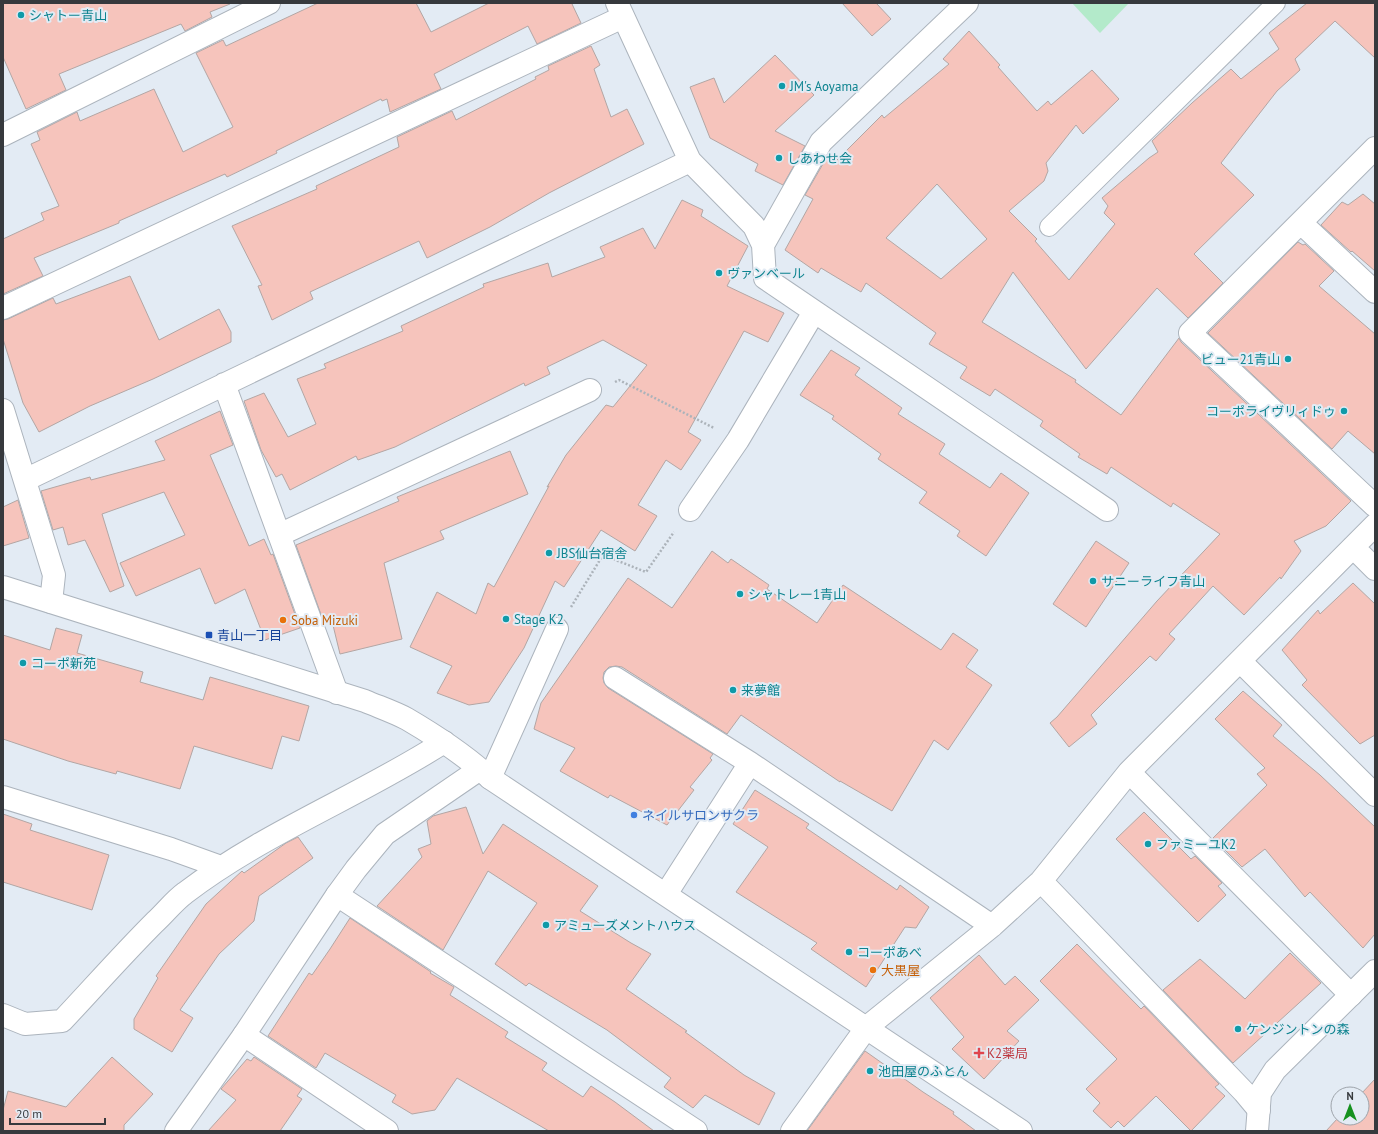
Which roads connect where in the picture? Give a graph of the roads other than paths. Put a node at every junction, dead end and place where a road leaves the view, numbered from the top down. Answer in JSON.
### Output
{"nodes":[{"id":1,"x":269,"y":3,"type":"edge"},
{"id":2,"x":967,"y":3,"type":"edge"},
{"id":3,"x":1276,"y":3,"type":"edge"},
{"id":4,"x":620,"y":10,"type":"edge"},
{"id":5,"x":3,"y":134,"type":"edge"},
{"id":6,"x":1375,"y":148,"type":"edge"},
{"id":7,"x":690,"y":161,"type":"junction"},
{"id":8,"x":1301,"y":223,"type":"junction"},
{"id":9,"x":1049,"y":227,"type":"dead end"},
{"id":10,"x":763,"y":245,"type":"junction"},
{"id":11,"x":1375,"y":292,"type":"edge"},
{"id":12,"x":3,"y":308,"type":"edge"},
{"id":13,"x":814,"y":312,"type":"junction"},
{"id":14,"x":224,"y":384,"type":"junction"},
{"id":15,"x":590,"y":390,"type":"road end"},
{"id":16,"x":3,"y":410,"type":"edge"},
{"id":17,"x":25,"y":480,"type":"junction"},
{"id":18,"x":1375,"y":506,"type":"edge"},
{"id":19,"x":690,"y":510,"type":"dead end"},
{"id":20,"x":1107,"y":510,"type":"dead end"},
{"id":21,"x":1375,"y":525,"type":"edge"},
{"id":22,"x":279,"y":535,"type":"junction"},
{"id":23,"x":1353,"y":547,"type":"junction"},
{"id":24,"x":1375,"y":569,"type":"edge"},
{"id":25,"x":3,"y":587,"type":"edge"},
{"id":26,"x":51,"y":602,"type":"junction"},
{"id":27,"x":557,"y":629,"type":"road end"},
{"id":28,"x":1240,"y":661,"type":"junction"},
{"id":29,"x":615,"y":678,"type":"dead end"},
{"id":30,"x":337,"y":693,"type":"junction"},
{"id":31,"x":444,"y":742,"type":"junction"},
{"id":32,"x":750,"y":763,"type":"junction"},
{"id":33,"x":1129,"y":772,"type":"junction"},
{"id":34,"x":485,"y":773,"type":"junction"},
{"id":35,"x":1375,"y":795,"type":"edge"},
{"id":36,"x":3,"y":797,"type":"edge"},
{"id":37,"x":221,"y":867,"type":"junction"},
{"id":38,"x":1042,"y":881,"type":"junction"},
{"id":39,"x":666,"y":894,"type":"junction"},
{"id":40,"x":337,"y":895,"type":"junction"},
{"id":41,"x":992,"y":926,"type":"junction"},
{"id":42,"x":1375,"y":971,"type":"edge"},
{"id":43,"x":1350,"y":995,"type":"junction"},
{"id":44,"x":3,"y":1016,"type":"edge"},
{"id":45,"x":867,"y":1027,"type":"junction"},
{"id":46,"x":244,"y":1035,"type":"junction"},
{"id":47,"x":1259,"y":1110,"type":"junction"},
{"id":48,"x":176,"y":1131,"type":"edge"},
{"id":49,"x":387,"y":1131,"type":"edge"},
{"id":50,"x":696,"y":1131,"type":"edge"},
{"id":51,"x":792,"y":1131,"type":"edge"},
{"id":52,"x":1021,"y":1131,"type":"edge"},
{"id":53,"x":1257,"y":1131,"type":"edge"}],
"edges":[{"from":1,"to":5,"type":"street"},
{"from":2,"to":10,"type":"street"},
{"from":3,"to":9,"type":"lane"},
{"from":4,"to":7,"type":"street"},
{"from":4,"to":12,"type":"street"},
{"from":6,"to":8,"type":"street"},
{"from":7,"to":10,"type":"street"},
{"from":7,"to":14,"type":"street"},
{"from":8,"to":11,"type":"street"},
{"from":8,"to":18,"type":"street"},
{"from":10,"to":13,"type":"street"},
{"from":13,"to":19,"type":"street"},
{"from":13,"to":20,"type":"street"},
{"from":14,"to":17,"type":"street"},
{"from":14,"to":22,"type":"street"},
{"from":15,"to":22,"type":"street"},
{"from":16,"to":17,"type":"street"},
{"from":17,"to":26,"type":"street"},
{"from":21,"to":23,"type":"street"},
{"from":22,"to":30,"type":"street"},
{"from":23,"to":24,"type":"street"},
{"from":23,"to":28,"type":"street"},
{"from":25,"to":26,"type":"street"},
{"from":26,"to":30,"type":"street"},
{"from":27,"to":34,"type":"street"},
{"from":28,"to":33,"type":"street"},
{"from":28,"to":35,"type":"street"},
{"from":29,"to":32,"type":"street"},
{"from":30,"to":31,"type":"street"},
{"from":31,"to":34,"type":"street"},
{"from":31,"to":37,"type":"street"},
{"from":32,"to":39,"type":"street"},
{"from":32,"to":41,"type":"street"},
{"from":33,"to":38,"type":"street"},
{"from":33,"to":43,"type":"street"},
{"from":34,"to":39,"type":"street"},
{"from":34,"to":40,"type":"street"},
{"from":36,"to":37,"type":"street"},
{"from":37,"to":44,"type":"street"},
{"from":38,"to":41,"type":"street"},
{"from":38,"to":47,"type":"street"},
{"from":39,"to":45,"type":"street"},
{"from":40,"to":46,"type":"street"},
{"from":40,"to":50,"type":"street"},
{"from":41,"to":45,"type":"street"},
{"from":42,"to":43,"type":"street"},
{"from":43,"to":47,"type":"street"},
{"from":45,"to":51,"type":"street"},
{"from":45,"to":52,"type":"street"},
{"from":46,"to":48,"type":"street"},
{"from":46,"to":49,"type":"street"},
{"from":47,"to":53,"type":"street"}]}
